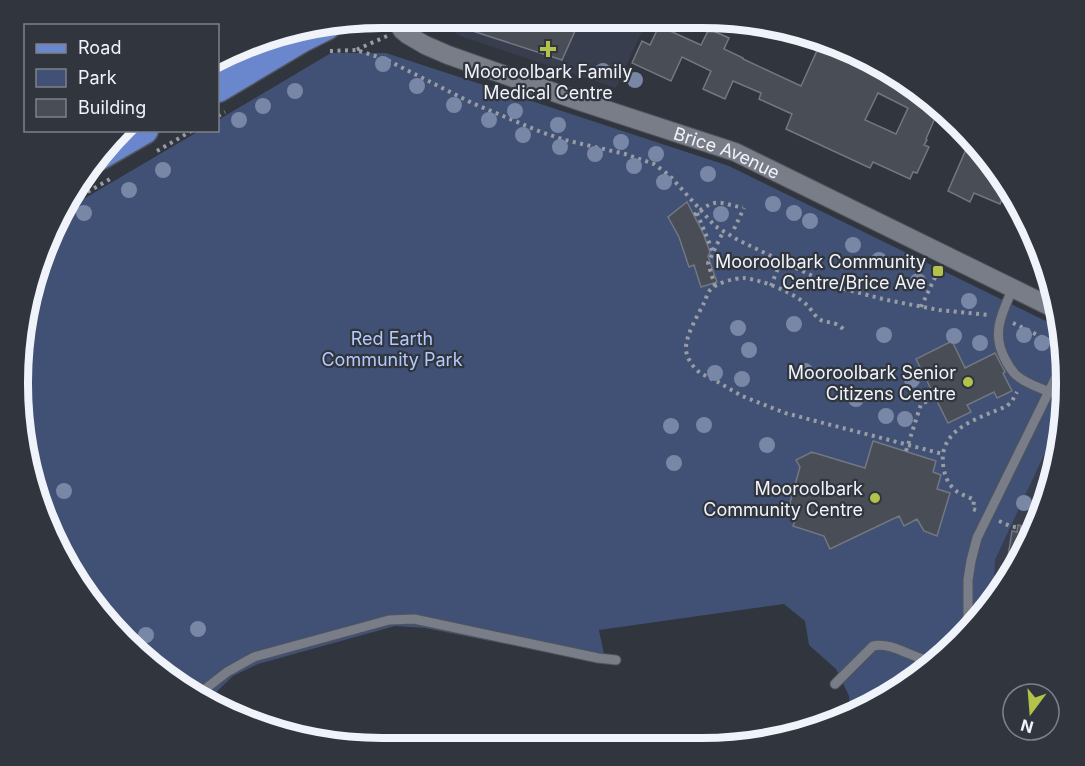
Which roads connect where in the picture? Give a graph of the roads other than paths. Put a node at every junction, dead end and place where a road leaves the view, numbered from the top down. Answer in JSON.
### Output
{"nodes":[{"id":1,"x":401,"y":28,"type":"edge"},
{"id":2,"x":302,"y":38,"type":"edge"},
{"id":3,"x":219,"y":87,"type":"edge"},
{"id":4,"x":141,"y":132,"type":"edge"},
{"id":5,"x":122,"y":143,"type":"edge"},
{"id":6,"x":1013,"y":288,"type":"junction"},
{"id":7,"x":1048,"y":305,"type":"edge"},
{"id":8,"x":1056,"y":377,"type":"edge"},
{"id":9,"x":1049,"y":392,"type":"junction"},
{"id":10,"x":968,"y":618,"type":"edge"},
{"id":11,"x":924,"y":659,"type":"edge"},
{"id":12,"x":616,"y":660,"type":"dead end"},
{"id":13,"x":835,"y":684,"type":"dead end"},
{"id":14,"x":205,"y":689,"type":"edge"}],
"edges":[{"from":1,"to":6,"type":"street","name":"Brice Avenue"},
{"from":2,"to":3,"type":"main road"},
{"from":4,"to":5,"type":"main road"},
{"from":6,"to":7,"type":"street","name":"Brice Avenue"},
{"from":6,"to":9,"type":"lane"},
{"from":8,"to":9,"type":"lane"},
{"from":9,"to":10,"type":"lane"},
{"from":11,"to":13,"type":"lane"},
{"from":12,"to":14,"type":"lane"}]}
